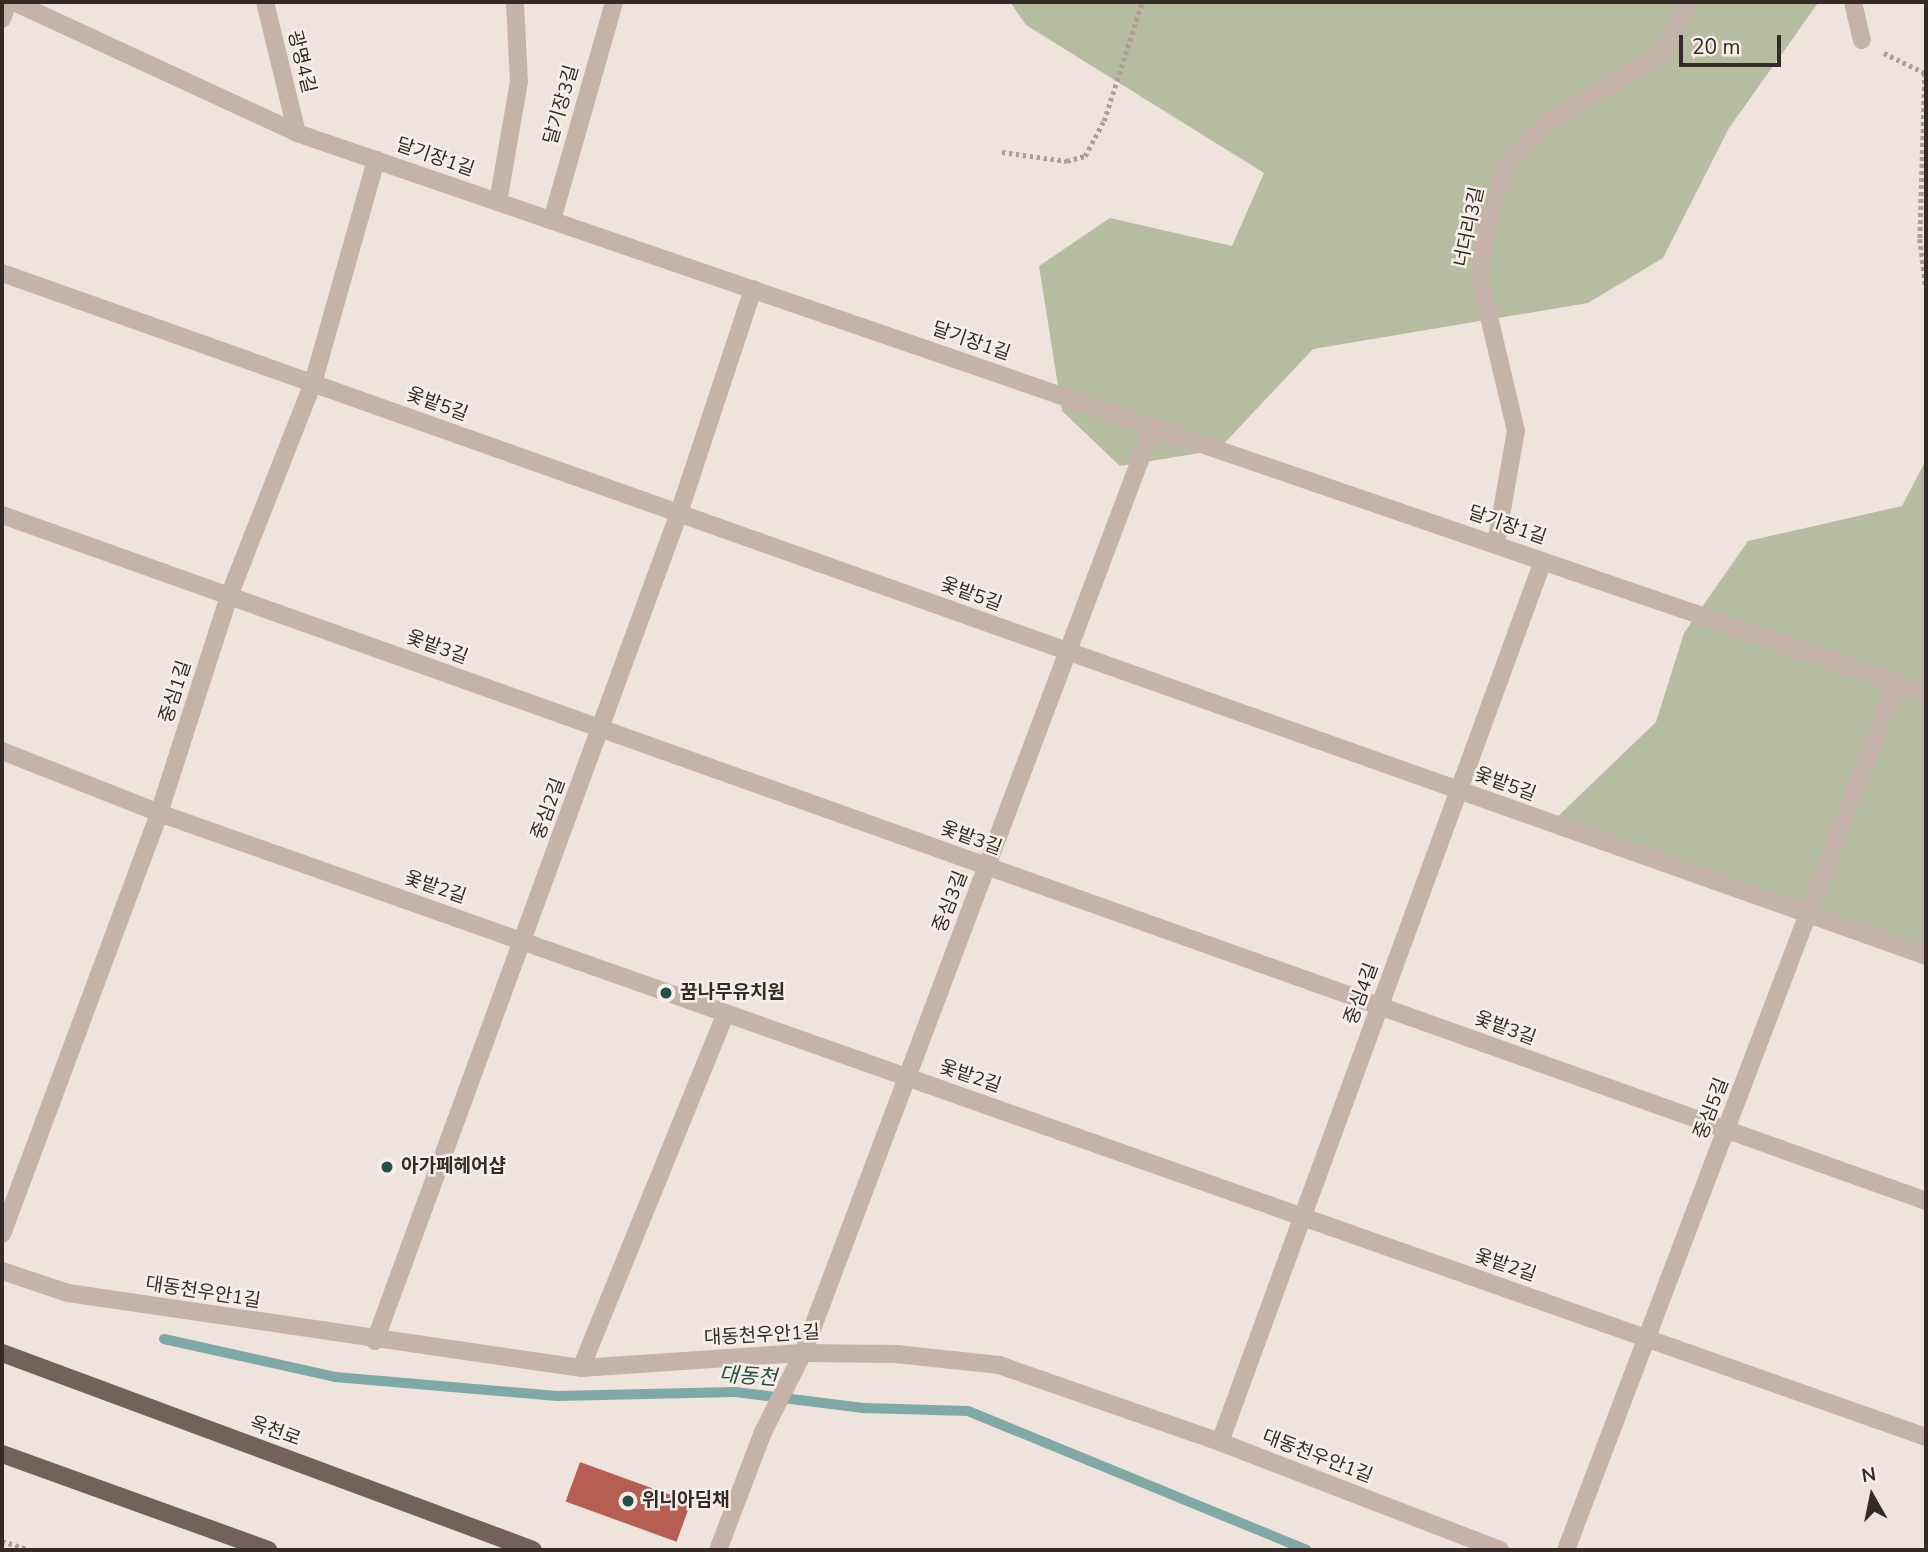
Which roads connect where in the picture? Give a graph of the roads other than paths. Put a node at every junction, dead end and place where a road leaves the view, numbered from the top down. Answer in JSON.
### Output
{"nodes":[{"id":1,"x":11,"y":2,"type":"edge"},
{"id":2,"x":265,"y":2,"type":"edge"},
{"id":3,"x":515,"y":2,"type":"edge"},
{"id":4,"x":614,"y":2,"type":"edge"},
{"id":5,"x":1688,"y":2,"type":"edge"},
{"id":6,"x":1853,"y":2,"type":"edge"},
{"id":7,"x":2,"y":19,"type":"edge"},
{"id":8,"x":1862,"y":40,"type":"road end"},
{"id":9,"x":297,"y":133,"type":"junction"},
{"id":10,"x":376,"y":160,"type":"junction"},
{"id":11,"x":498,"y":202,"type":"junction"},
{"id":12,"x":552,"y":220,"type":"junction"},
{"id":13,"x":2,"y":273,"type":"edge"},
{"id":14,"x":753,"y":289,"type":"junction"},
{"id":15,"x":313,"y":383,"type":"junction"},
{"id":16,"x":1153,"y":426,"type":"junction"},
{"id":17,"x":679,"y":513,"type":"junction"},
{"id":18,"x":2,"y":515,"type":"edge"},
{"id":19,"x":1496,"y":544,"type":"junction"},
{"id":20,"x":1543,"y":561,"type":"junction"},
{"id":21,"x":229,"y":596,"type":"junction"},
{"id":22,"x":1068,"y":652,"type":"junction"},
{"id":23,"x":1896,"y":682,"type":"junction"},
{"id":24,"x":1926,"y":693,"type":"edge"},
{"id":25,"x":601,"y":729,"type":"junction"},
{"id":26,"x":2,"y":751,"type":"edge"},
{"id":27,"x":1459,"y":790,"type":"junction"},
{"id":28,"x":159,"y":813,"type":"junction"},
{"id":29,"x":986,"y":867,"type":"junction"},
{"id":30,"x":1808,"y":914,"type":"junction"},
{"id":31,"x":522,"y":941,"type":"junction"},
{"id":32,"x":1926,"y":956,"type":"edge"},
{"id":33,"x":1380,"y":1007,"type":"junction"},
{"id":34,"x":726,"y":1013,"type":"junction"},
{"id":35,"x":907,"y":1077,"type":"junction"},
{"id":36,"x":1726,"y":1130,"type":"junction"},
{"id":37,"x":1926,"y":1201,"type":"edge"},
{"id":38,"x":1302,"y":1217,"type":"junction"},
{"id":39,"x":2,"y":1234,"type":"edge"},
{"id":40,"x":2,"y":1271,"type":"edge"},
{"id":41,"x":1647,"y":1338,"type":"junction"},
{"id":42,"x":374,"y":1341,"type":"junction"},
{"id":43,"x":2,"y":1353,"type":"edge"},
{"id":44,"x":803,"y":1353,"type":"junction"},
{"id":45,"x":580,"y":1368,"type":"junction"},
{"id":46,"x":1926,"y":1437,"type":"edge"},
{"id":47,"x":1220,"y":1442,"type":"junction"},
{"id":48,"x":2,"y":1454,"type":"edge"},
{"id":49,"x":268,"y":1550,"type":"edge"},
{"id":50,"x":533,"y":1550,"type":"edge"},
{"id":51,"x":718,"y":1550,"type":"edge"},
{"id":52,"x":1500,"y":1550,"type":"edge"},
{"id":53,"x":1566,"y":1550,"type":"edge"}],
"edges":[{"from":1,"to":7,"type":"street"},
{"from":1,"to":9,"type":"street","name":"달기장1길"},
{"from":2,"to":9,"type":"street","name":"광명4길"},
{"from":3,"to":11,"type":"street"},
{"from":4,"to":12,"type":"street","name":"달기장3길"},
{"from":5,"to":19,"type":"street","name":"너더리3길"},
{"from":6,"to":8,"type":"street"},
{"from":9,"to":10,"type":"street","name":"달기장1길"},
{"from":10,"to":11,"type":"street","name":"달기장1길"},
{"from":10,"to":15,"type":"street","name":"중심1길"},
{"from":11,"to":12,"type":"street","name":"달기장1길"},
{"from":12,"to":14,"type":"street","name":"달기장1길"},
{"from":13,"to":15,"type":"street","name":"옻밭5길"},
{"from":14,"to":16,"type":"street","name":"달기장1길"},
{"from":14,"to":17,"type":"street","name":"중심2길"},
{"from":15,"to":17,"type":"street","name":"옻밭5길"},
{"from":15,"to":21,"type":"street","name":"중심1길"},
{"from":16,"to":19,"type":"street","name":"달기장1길"},
{"from":16,"to":22,"type":"street","name":"중심3길"},
{"from":17,"to":22,"type":"street","name":"옻밭5길"},
{"from":17,"to":25,"type":"street","name":"중심2길"},
{"from":18,"to":21,"type":"street","name":"옻밭3길"},
{"from":19,"to":20,"type":"street","name":"달기장1길"},
{"from":20,"to":23,"type":"street","name":"달기장1길"},
{"from":20,"to":27,"type":"street","name":"중심4길"},
{"from":21,"to":25,"type":"street","name":"옻밭3길"},
{"from":21,"to":28,"type":"street","name":"중심1길"},
{"from":22,"to":27,"type":"street","name":"옻밭5길"},
{"from":22,"to":29,"type":"street","name":"중심3길"},
{"from":23,"to":24,"type":"street","name":"달기장1길"},
{"from":23,"to":30,"type":"street","name":"중심5길"},
{"from":25,"to":29,"type":"street","name":"옻밭3길"},
{"from":25,"to":31,"type":"street","name":"중심2길"},
{"from":26,"to":28,"type":"street","name":"옻밭2길"},
{"from":27,"to":30,"type":"street","name":"옻밭5길"},
{"from":27,"to":33,"type":"street","name":"중심4길"},
{"from":28,"to":31,"type":"street","name":"옻밭2길"},
{"from":28,"to":39,"type":"street","name":"중심1길"},
{"from":29,"to":33,"type":"street","name":"옻밭3길"},
{"from":29,"to":35,"type":"street","name":"중심3길"},
{"from":30,"to":32,"type":"street","name":"옻밭5길"},
{"from":30,"to":36,"type":"street","name":"중심5길"},
{"from":31,"to":34,"type":"street","name":"옻밭2길"},
{"from":31,"to":42,"type":"street","name":"중심2길"},
{"from":33,"to":36,"type":"street","name":"옻밭3길"},
{"from":33,"to":38,"type":"street","name":"중심4길"},
{"from":34,"to":35,"type":"street","name":"옻밭2길"},
{"from":34,"to":45,"type":"street"},
{"from":35,"to":38,"type":"street","name":"옻밭2길"},
{"from":35,"to":44,"type":"street","name":"중심3길"},
{"from":36,"to":37,"type":"street","name":"옻밭3길"},
{"from":36,"to":41,"type":"street","name":"중심5길"},
{"from":38,"to":41,"type":"street","name":"옻밭2길"},
{"from":38,"to":47,"type":"street","name":"중심4길"},
{"from":40,"to":42,"type":"street","name":"대동천우안1길"},
{"from":41,"to":46,"type":"street","name":"옻밭2길"},
{"from":41,"to":53,"type":"street","name":"중심5길"},
{"from":42,"to":45,"type":"street","name":"대동천우안1길"},
{"from":43,"to":50,"type":"main road","name":"옥천로"},
{"from":44,"to":45,"type":"street","name":"대동천우안1길"},
{"from":44,"to":47,"type":"street","name":"대동천우안1길"},
{"from":44,"to":51,"type":"street","name":"중심3길"},
{"from":47,"to":52,"type":"street","name":"대동천우안1길"},
{"from":48,"to":49,"type":"main road"}]}
